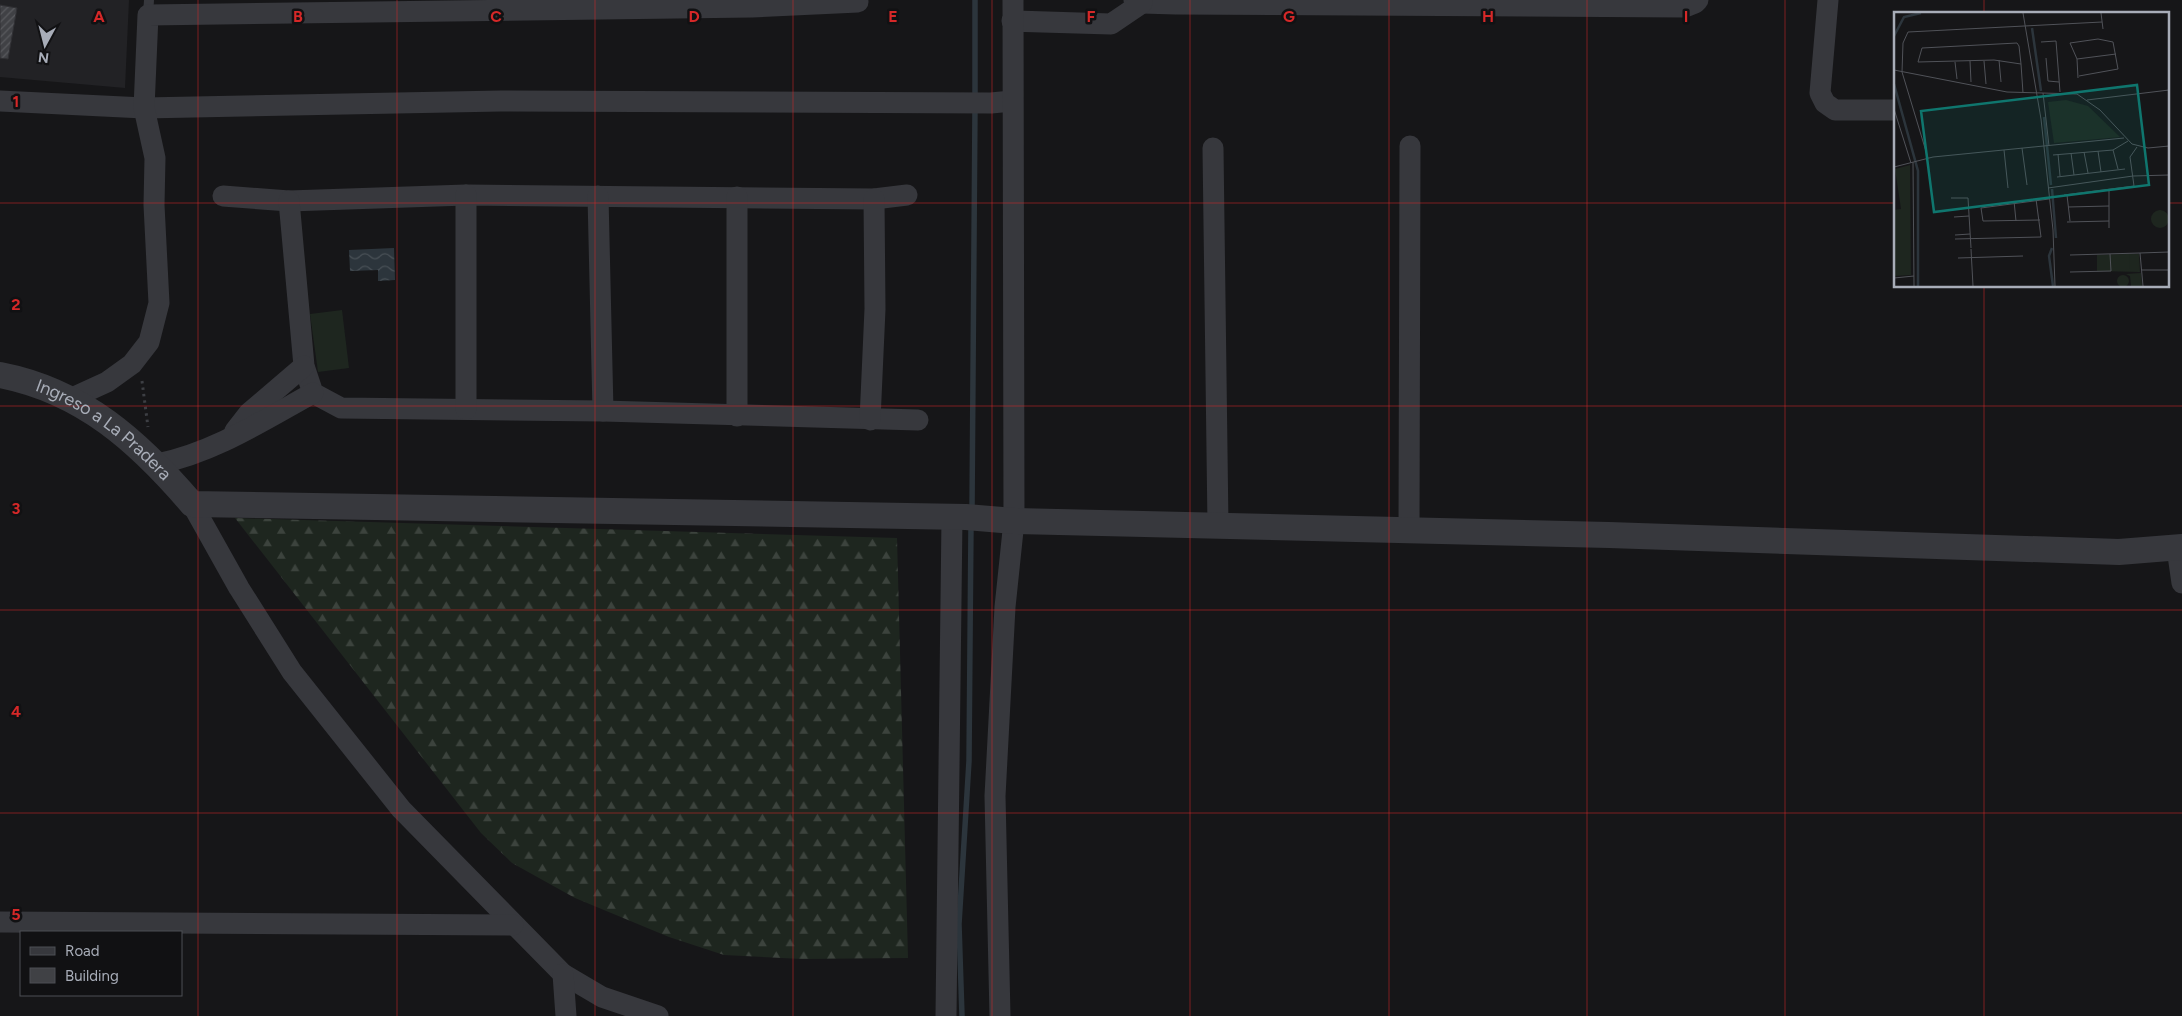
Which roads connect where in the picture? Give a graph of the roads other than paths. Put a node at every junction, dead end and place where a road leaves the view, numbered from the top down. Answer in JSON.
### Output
{"nodes":[{"id":1,"x":1013,"y":0,"type":"edge"},
{"id":2,"x":1828,"y":0,"type":"edge"},
{"id":3,"x":834,"y":1,"type":"edge"},
{"id":4,"x":1139,"y":1,"type":"edge"},
{"id":5,"x":858,"y":2,"type":"dead end"},
{"id":6,"x":1371,"y":2,"type":"edge"},
{"id":7,"x":407,"y":5,"type":"edge"},
{"id":8,"x":1698,"y":6,"type":"edge"},
{"id":9,"x":149,"y":8,"type":"edge"},
{"id":10,"x":1012,"y":21,"type":"junction"},
{"id":11,"x":1012,"y":100,"type":"junction"},
{"id":12,"x":0,"y":101,"type":"edge"},
{"id":13,"x":144,"y":108,"type":"junction"},
{"id":14,"x":1894,"y":110,"type":"edge"},
{"id":15,"x":1410,"y":146,"type":"dead end"},
{"id":16,"x":1213,"y":148,"type":"dead end"},
{"id":17,"x":907,"y":195,"type":"dead end"},
{"id":18,"x":223,"y":196,"type":"dead end"},
{"id":19,"x":466,"y":196,"type":"junction"},
{"id":20,"x":598,"y":196,"type":"junction"},
{"id":21,"x":737,"y":197,"type":"junction"},
{"id":22,"x":874,"y":199,"type":"junction"},
{"id":23,"x":289,"y":200,"type":"junction"},
{"id":24,"x":304,"y":366,"type":"junction"},
{"id":25,"x":0,"y":375,"type":"edge"},
{"id":26,"x":313,"y":393,"type":"junction"},
{"id":27,"x":72,"y":398,"type":"junction"},
{"id":28,"x":466,"y":410,"type":"junction"},
{"id":29,"x":603,"y":411,"type":"junction"},
{"id":30,"x":737,"y":416,"type":"junction"},
{"id":31,"x":870,"y":420,"type":"junction"},
{"id":32,"x":918,"y":420,"type":"dead end"},
{"id":33,"x":230,"y":438,"type":"junction"},
{"id":34,"x":157,"y":464,"type":"junction"},
{"id":35,"x":192,"y":504,"type":"junction"},
{"id":36,"x":969,"y":518,"type":"junction"},
{"id":37,"x":1014,"y":521,"type":"junction"},
{"id":38,"x":1218,"y":526,"type":"junction"},
{"id":39,"x":1409,"y":530,"type":"junction"},
{"id":40,"x":2179,"y":548,"type":"edge"},
{"id":41,"x":2182,"y":583,"type":"edge"},
{"id":42,"x":0,"y":922,"type":"edge"},
{"id":43,"x":513,"y":925,"type":"junction"},
{"id":44,"x":563,"y":974,"type":"junction"},
{"id":45,"x":601,"y":1006,"type":"edge"},
{"id":46,"x":566,"y":1016,"type":"edge"},
{"id":47,"x":658,"y":1016,"type":"edge"},
{"id":48,"x":946,"y":1016,"type":"edge"},
{"id":49,"x":1000,"y":1016,"type":"edge"}],
"edges":[{"from":1,"to":10,"type":"street"},
{"from":2,"to":14,"type":"street"},
{"from":3,"to":5,"type":"street"},
{"from":3,"to":7,"type":"street"},
{"from":4,"to":6,"type":"street"},
{"from":4,"to":10,"type":"street"},
{"from":6,"to":8,"type":"street"},
{"from":7,"to":9,"type":"street"},
{"from":9,"to":13,"type":"street"},
{"from":10,"to":11,"type":"street"},
{"from":11,"to":13,"type":"street"},
{"from":11,"to":37,"type":"street"},
{"from":12,"to":13,"type":"street"},
{"from":13,"to":27,"type":"street"},
{"from":15,"to":39,"type":"street"},
{"from":16,"to":38,"type":"street"},
{"from":17,"to":22,"type":"street"},
{"from":18,"to":23,"type":"street"},
{"from":19,"to":20,"type":"street"},
{"from":19,"to":23,"type":"street"},
{"from":19,"to":28,"type":"street"},
{"from":20,"to":21,"type":"street"},
{"from":20,"to":29,"type":"street"},
{"from":21,"to":22,"type":"street"},
{"from":21,"to":30,"type":"street"},
{"from":22,"to":31,"type":"street"},
{"from":23,"to":24,"type":"street"},
{"from":24,"to":26,"type":"street"},
{"from":24,"to":33,"type":"street"},
{"from":25,"to":27,"type":"street","name":"Ingreso a La Pradera"},
{"from":26,"to":28,"type":"street"},
{"from":26,"to":33,"type":"street"},
{"from":27,"to":34,"type":"street","name":"Ingreso a La Pradera"},
{"from":28,"to":29,"type":"street"},
{"from":29,"to":30,"type":"street"},
{"from":30,"to":31,"type":"street"},
{"from":31,"to":32,"type":"street"},
{"from":33,"to":34,"type":"street"},
{"from":34,"to":35,"type":"street","name":"Ingreso a La Pradera"},
{"from":35,"to":36,"type":"street"},
{"from":35,"to":43,"type":"street"},
{"from":36,"to":37,"type":"street"},
{"from":36,"to":48,"type":"street"},
{"from":37,"to":38,"type":"street"},
{"from":37,"to":49,"type":"street"},
{"from":38,"to":39,"type":"street"},
{"from":39,"to":40,"type":"street"},
{"from":40,"to":41,"type":"street"},
{"from":42,"to":43,"type":"street"},
{"from":43,"to":44,"type":"street"},
{"from":44,"to":45,"type":"street"},
{"from":44,"to":46,"type":"street"},
{"from":45,"to":47,"type":"street"}]}
